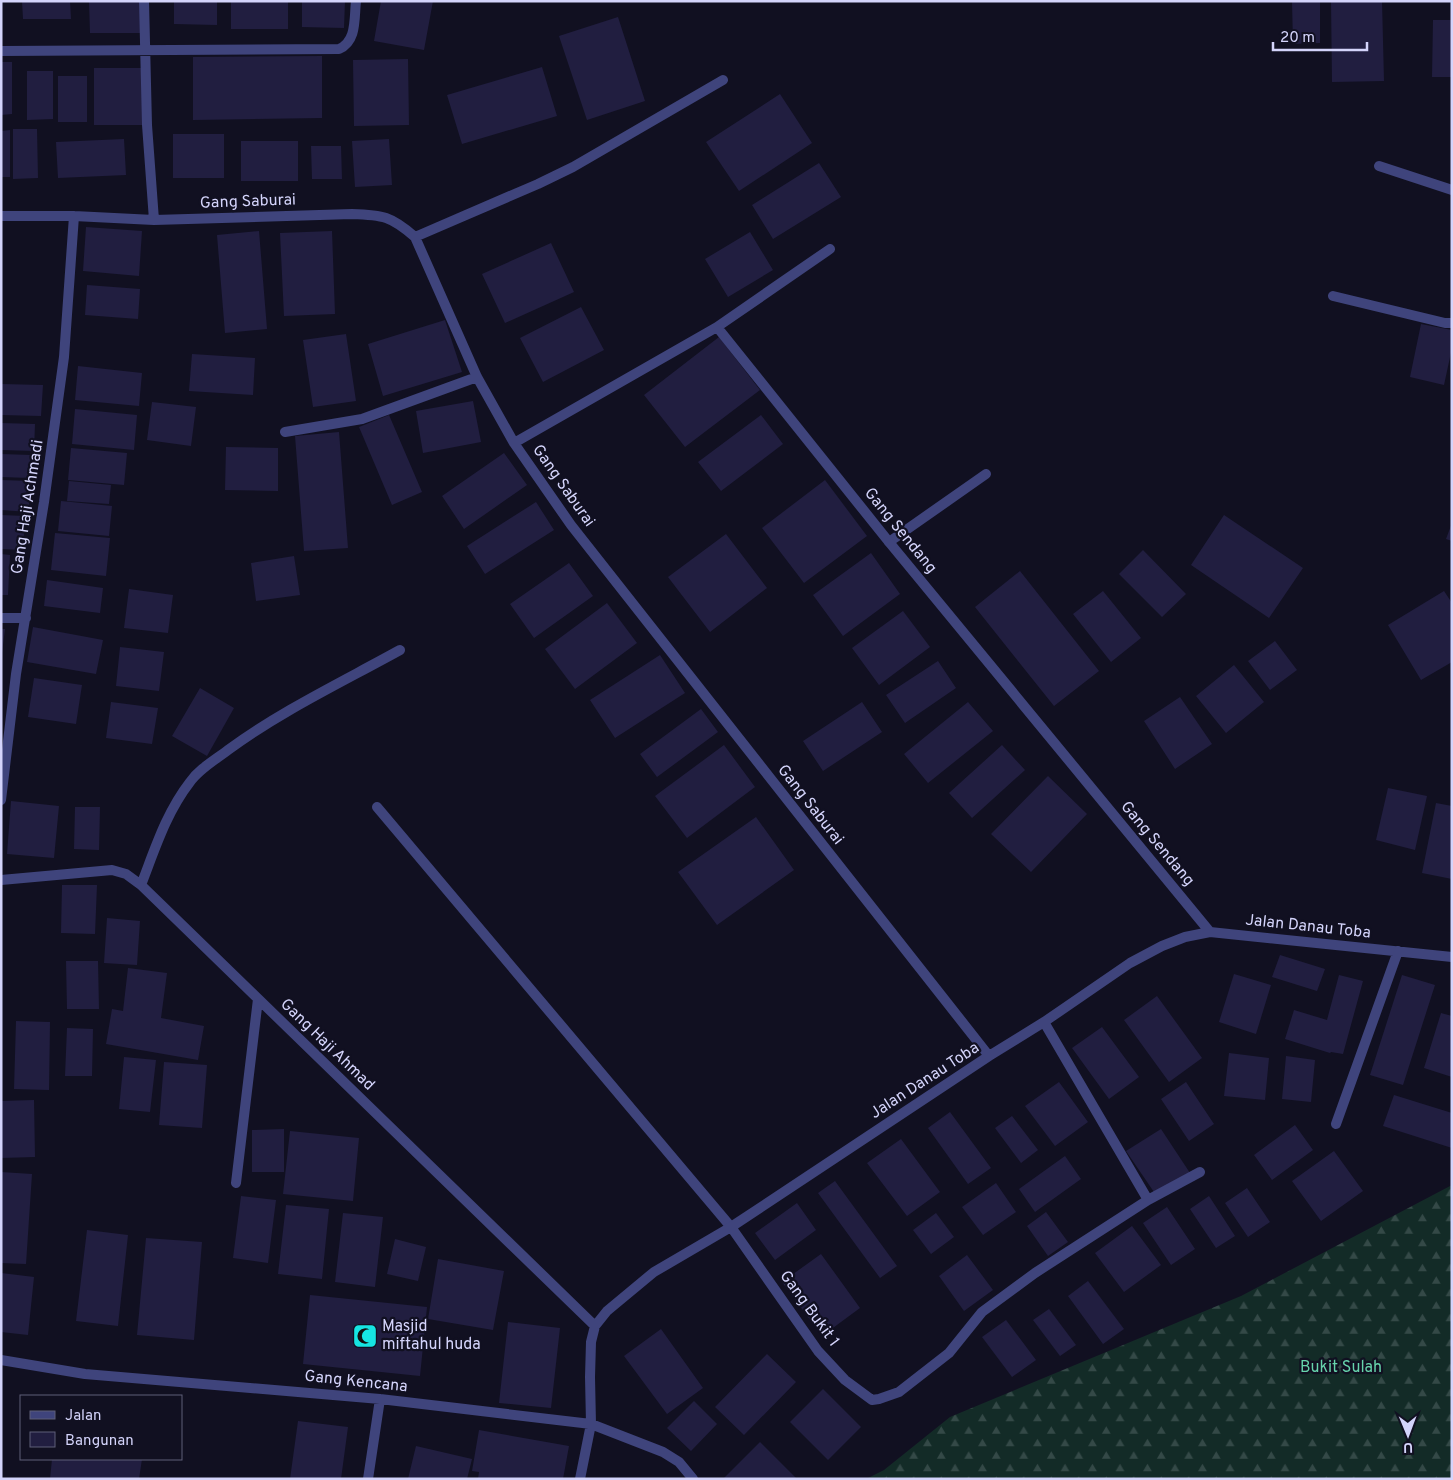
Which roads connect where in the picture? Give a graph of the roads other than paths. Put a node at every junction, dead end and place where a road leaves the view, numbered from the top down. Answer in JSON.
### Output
{"nodes":[{"id":1,"x":144,"y":1,"type":"edge"},
{"id":2,"x":356,"y":1,"type":"edge"},
{"id":3,"x":1,"y":50,"type":"edge"},
{"id":4,"x":146,"y":50,"type":"junction"},
{"id":5,"x":724,"y":80,"type":"dead end"},
{"id":6,"x":1379,"y":166,"type":"dead end"},
{"id":7,"x":1452,"y":190,"type":"edge"},
{"id":8,"x":1,"y":216,"type":"edge"},
{"id":9,"x":74,"y":216,"type":"junction"},
{"id":10,"x":154,"y":220,"type":"junction"},
{"id":11,"x":415,"y":237,"type":"junction"},
{"id":12,"x":830,"y":249,"type":"dead end"},
{"id":13,"x":1333,"y":296,"type":"dead end"},
{"id":14,"x":1452,"y":323,"type":"edge"},
{"id":15,"x":717,"y":327,"type":"junction"},
{"id":16,"x":477,"y":377,"type":"junction"},
{"id":17,"x":285,"y":432,"type":"dead end"},
{"id":18,"x":514,"y":443,"type":"junction"},
{"id":19,"x":986,"y":474,"type":"dead end"},
{"id":20,"x":889,"y":542,"type":"junction"},
{"id":21,"x":1,"y":618,"type":"edge"},
{"id":22,"x":26,"y":618,"type":"junction"},
{"id":23,"x":400,"y":650,"type":"dead end"},
{"id":24,"x":2,"y":772,"type":"edge"},
{"id":25,"x":1,"y":800,"type":"edge"},
{"id":26,"x":377,"y":807,"type":"dead end"},
{"id":27,"x":1,"y":880,"type":"edge"},
{"id":28,"x":141,"y":885,"type":"junction"},
{"id":29,"x":1210,"y":932,"type":"junction"},
{"id":30,"x":1398,"y":951,"type":"junction"},
{"id":31,"x":1452,"y":957,"type":"edge"},
{"id":32,"x":258,"y":999,"type":"junction"},
{"id":33,"x":1044,"y":1022,"type":"junction"},
{"id":34,"x":989,"y":1056,"type":"junction"},
{"id":35,"x":1336,"y":1124,"type":"dead end"},
{"id":36,"x":1200,"y":1172,"type":"dead end"},
{"id":37,"x":236,"y":1183,"type":"dead end"},
{"id":38,"x":1148,"y":1200,"type":"junction"},
{"id":39,"x":731,"y":1227,"type":"junction"},
{"id":40,"x":596,"y":1326,"type":"junction"},
{"id":41,"x":1,"y":1360,"type":"edge"},
{"id":42,"x":380,"y":1399,"type":"junction"},
{"id":43,"x":591,"y":1424,"type":"junction"},
{"id":44,"x":368,"y":1479,"type":"edge"},
{"id":45,"x":580,"y":1479,"type":"edge"},
{"id":46,"x":693,"y":1479,"type":"edge"}],
"edges":[{"from":1,"to":4,"type":"street"},
{"from":2,"to":4,"type":"street"},
{"from":3,"to":4,"type":"street"},
{"from":4,"to":10,"type":"street"},
{"from":5,"to":11,"type":"street"},
{"from":6,"to":7,"type":"street"},
{"from":8,"to":9,"type":"street","name":"Gang Saburai"},
{"from":9,"to":10,"type":"street","name":"Gang Saburai"},
{"from":9,"to":22,"type":"street","name":"Gang Haji Achmadi"},
{"from":10,"to":11,"type":"street","name":"Gang Saburai"},
{"from":11,"to":16,"type":"street","name":"Gang Saburai"},
{"from":12,"to":15,"type":"street"},
{"from":13,"to":14,"type":"street"},
{"from":15,"to":18,"type":"street"},
{"from":15,"to":20,"type":"street","name":"Gang Sendang"},
{"from":16,"to":17,"type":"street"},
{"from":16,"to":18,"type":"street","name":"Gang Saburai"},
{"from":18,"to":34,"type":"street","name":"Gang Saburai"},
{"from":19,"to":20,"type":"street"},
{"from":20,"to":29,"type":"street","name":"Gang Sendang"},
{"from":21,"to":22,"type":"street"},
{"from":22,"to":24,"type":"street","name":"Gang Haji Achmadi"},
{"from":23,"to":28,"type":"street"},
{"from":24,"to":25,"type":"street","name":"Gang Haji Achmadi"},
{"from":26,"to":39,"type":"street","name":"Gang Bukit 1"},
{"from":27,"to":28,"type":"street","name":"Gang Haji Ahmad"},
{"from":28,"to":32,"type":"street","name":"Gang Haji Ahmad"},
{"from":29,"to":30,"type":"street","name":"Jalan Danau Toba"},
{"from":29,"to":33,"type":"street","name":"Jalan Danau Toba"},
{"from":30,"to":31,"type":"street","name":"Jalan Danau Toba"},
{"from":30,"to":35,"type":"street"},
{"from":32,"to":37,"type":"street"},
{"from":32,"to":40,"type":"street","name":"Gang Haji Ahmad"},
{"from":33,"to":34,"type":"street","name":"Jalan Danau Toba"},
{"from":33,"to":38,"type":"street"},
{"from":34,"to":39,"type":"street","name":"Jalan Danau Toba"},
{"from":36,"to":38,"type":"street"},
{"from":38,"to":39,"type":"street","name":"Gang Bukit 1"},
{"from":39,"to":40,"type":"street","name":"Jalan Danau Toba"},
{"from":40,"to":43,"type":"street","name":"Jalan Danau Toba"},
{"from":41,"to":42,"type":"street","name":"Gang Kencana"},
{"from":42,"to":43,"type":"street","name":"Gang Kencana"},
{"from":42,"to":44,"type":"street"},
{"from":43,"to":45,"type":"street","name":"Jalan Danau Toba"},
{"from":43,"to":46,"type":"street","name":"Gang Kencana"}]}
